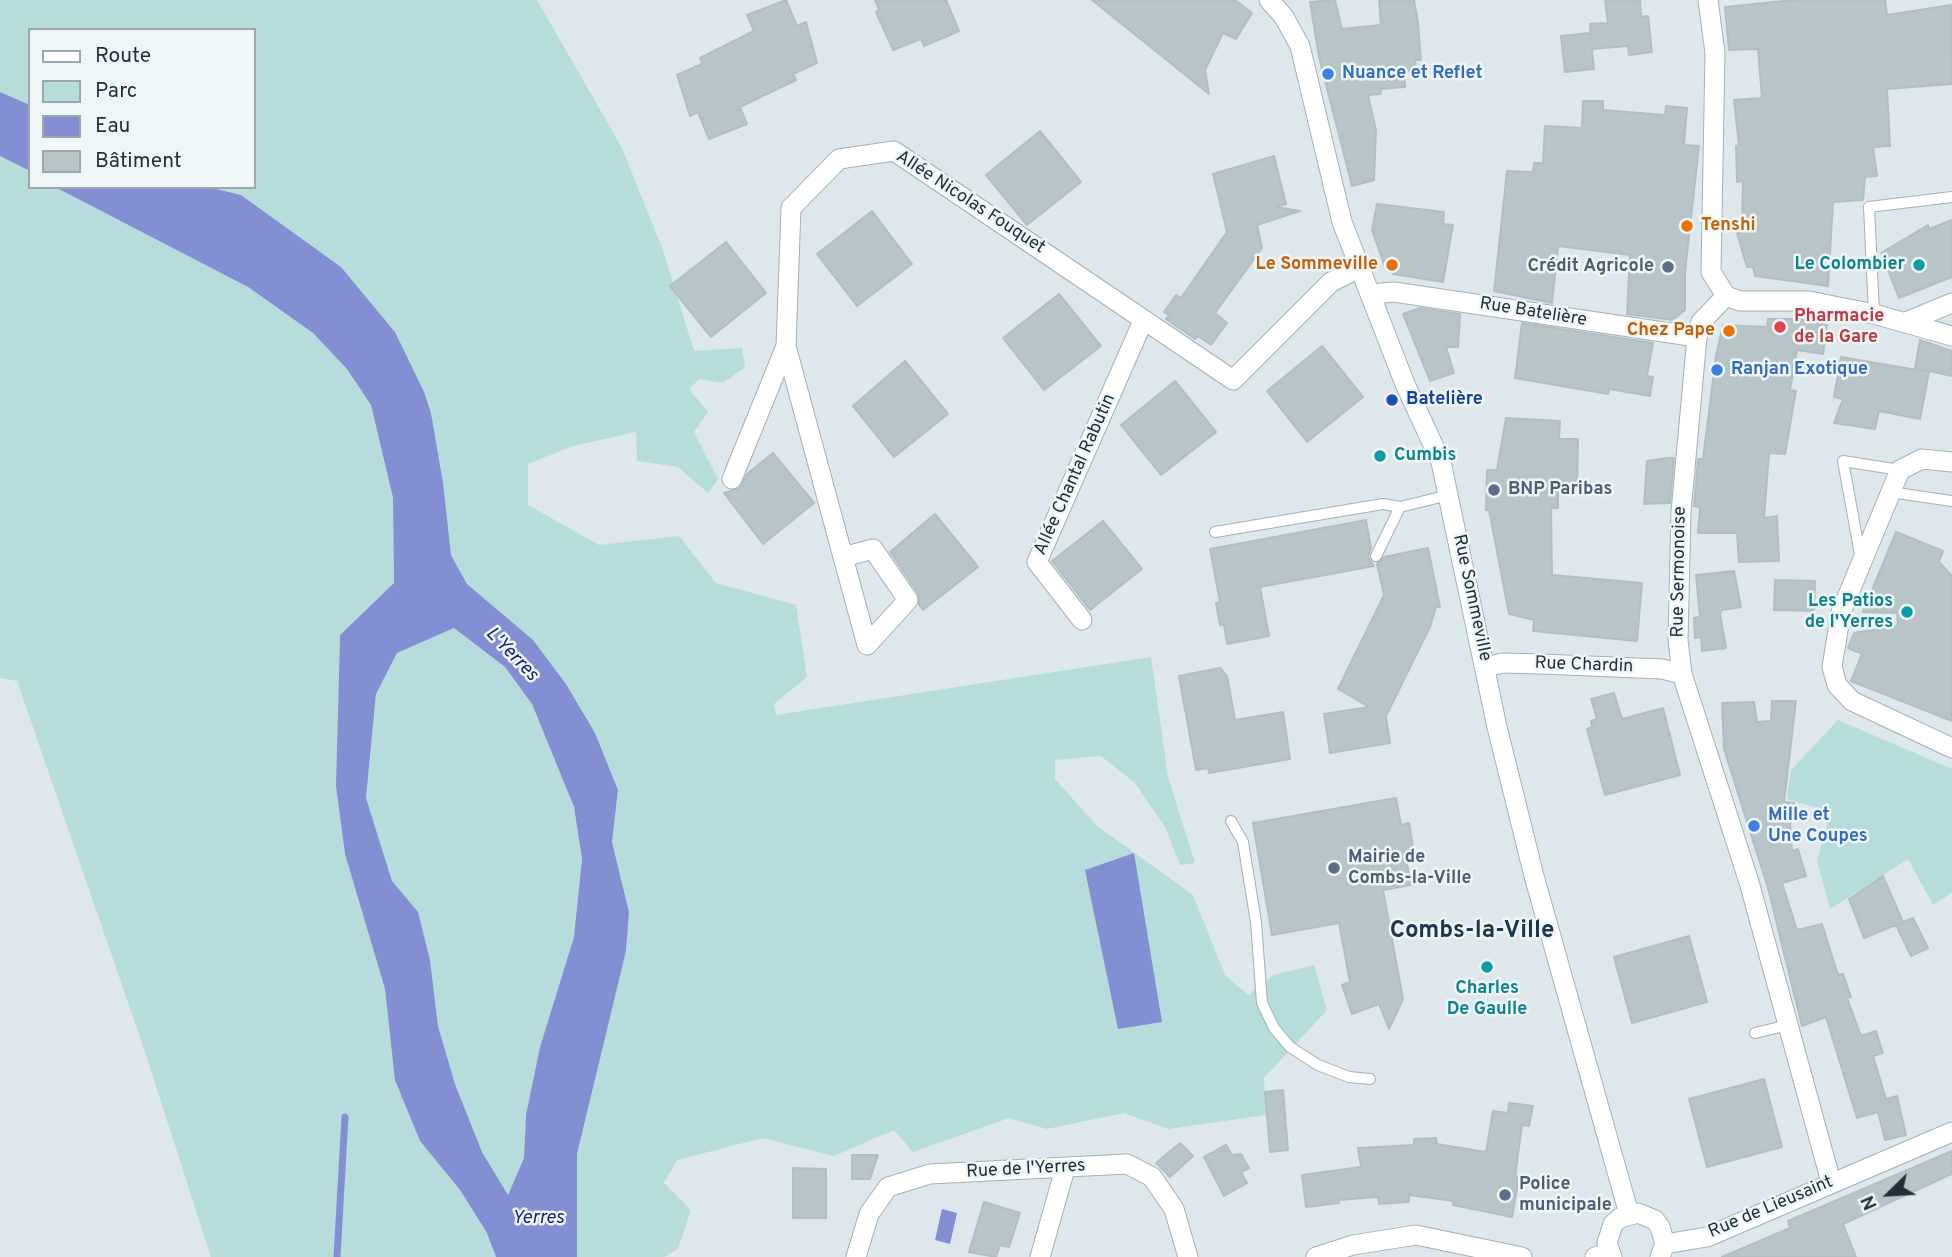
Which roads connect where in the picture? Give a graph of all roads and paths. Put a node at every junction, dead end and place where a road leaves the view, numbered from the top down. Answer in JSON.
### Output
{"nodes":[{"id":1,"x":1269,"y":0,"type":"edge"},
{"id":2,"x":1708,"y":0,"type":"edge"},
{"id":3,"x":1952,"y":197,"type":"edge"},
{"id":4,"x":1359,"y":268,"type":"junction"},
{"id":5,"x":1370,"y":294,"type":"junction"},
{"id":6,"x":1726,"y":296,"type":"junction"},
{"id":7,"x":1952,"y":303,"type":"edge"},
{"id":8,"x":1874,"y":314,"type":"junction"},
{"id":9,"x":1143,"y":321,"type":"junction"},
{"id":10,"x":1906,"y":322,"type":"junction"},
{"id":11,"x":1952,"y":336,"type":"edge"},
{"id":12,"x":1697,"y":337,"type":"junction"},
{"id":13,"x":786,"y":346,"type":"junction"},
{"id":14,"x":1952,"y":463,"type":"edge"},
{"id":15,"x":1900,"y":470,"type":"junction"},
{"id":16,"x":732,"y":480,"type":"dead end"},
{"id":17,"x":1890,"y":492,"type":"junction"},
{"id":18,"x":1449,"y":495,"type":"junction"},
{"id":19,"x":1952,"y":501,"type":"edge"},
{"id":20,"x":1400,"y":507,"type":"junction"},
{"id":21,"x":1215,"y":532,"type":"dead end"},
{"id":22,"x":1376,"y":556,"type":"dead end"},
{"id":23,"x":843,"y":557,"type":"junction"},
{"id":24,"x":1861,"y":563,"type":"junction"},
{"id":25,"x":1082,"y":620,"type":"dead end"},
{"id":26,"x":1485,"y":667,"type":"junction"},
{"id":27,"x":1682,"y":674,"type":"junction"},
{"id":28,"x":1952,"y":748,"type":"edge"},
{"id":29,"x":1231,"y":821,"type":"dead end"},
{"id":30,"x":1787,"y":1025,"type":"junction"},
{"id":31,"x":1755,"y":1033,"type":"dead end"},
{"id":32,"x":1370,"y":1079,"type":"dead end"},
{"id":33,"x":1952,"y":1132,"type":"edge"},
{"id":34,"x":1065,"y":1169,"type":"junction"},
{"id":35,"x":1831,"y":1182,"type":"junction"},
{"id":36,"x":1629,"y":1213,"type":"junction"},
{"id":37,"x":1662,"y":1250,"type":"edge"},
{"id":38,"x":1605,"y":1256,"type":"edge"},
{"id":39,"x":856,"y":1257,"type":"edge"},
{"id":40,"x":1040,"y":1257,"type":"edge"},
{"id":41,"x":1188,"y":1257,"type":"edge"},
{"id":42,"x":1316,"y":1257,"type":"edge"},
{"id":43,"x":1522,"y":1257,"type":"edge"}],
"edges":[{"from":1,"to":4,"type":"street","name":"Rue Sommeville"},
{"from":2,"to":6,"type":"street"},
{"from":3,"to":8,"type":"lane"},
{"from":4,"to":5,"type":"street","name":"Rue Sommeville"},
{"from":4,"to":9,"type":"street","name":"Allée Nicolas Fouquet"},
{"from":5,"to":12,"type":"street","name":"Rue Batelière"},
{"from":5,"to":18,"type":"street","name":"Rue Sommeville"},
{"from":6,"to":8,"type":"street"},
{"from":6,"to":12,"type":"street","name":"Rue Sermonoise"},
{"from":7,"to":10,"type":"street"},
{"from":8,"to":10,"type":"street"},
{"from":9,"to":13,"type":"street","name":"Allée Nicolas Fouquet"},
{"from":9,"to":25,"type":"street","name":"Allée Chantal Rabutin"},
{"from":10,"to":11,"type":"street"},
{"from":12,"to":27,"type":"street","name":"Rue Sermonoise"},
{"from":13,"to":16,"type":"street"},
{"from":13,"to":23,"type":"street","name":"Allée Nicolas Fouquet"},
{"from":14,"to":15,"type":"street"},
{"from":15,"to":17,"type":"street"},
{"from":15,"to":24,"type":"lane"},
{"from":17,"to":19,"type":"lane"},
{"from":17,"to":24,"type":"street"},
{"from":18,"to":20,"type":"lane"},
{"from":18,"to":26,"type":"street","name":"Rue Sommeville"},
{"from":20,"to":21,"type":"lane"},
{"from":20,"to":22,"type":"lane"},
{"from":23,"to":23,"type":"street","name":"Allée Nicolas Fouquet"},
{"from":24,"to":28,"type":"street"},
{"from":26,"to":27,"type":"street","name":"Rue Chardin"},
{"from":26,"to":36,"type":"street","name":"Rue Sommeville"},
{"from":27,"to":30,"type":"street","name":"Rue Sermonoise"},
{"from":29,"to":32,"type":"lane"},
{"from":30,"to":31,"type":"lane"},
{"from":30,"to":35,"type":"street","name":"Rue Sermonoise"},
{"from":33,"to":35,"type":"street","name":"Rue de Lieusaint"},
{"from":34,"to":39,"type":"street","name":"Rue de l'Yerres"},
{"from":34,"to":40,"type":"street"},
{"from":34,"to":41,"type":"street","name":"Rue de l'Yerres"},
{"from":35,"to":37,"type":"street","name":"Rue de Lieusaint"},
{"from":36,"to":37,"type":"street"},
{"from":36,"to":38,"type":"street"},
{"from":42,"to":43,"type":"street"}]}
